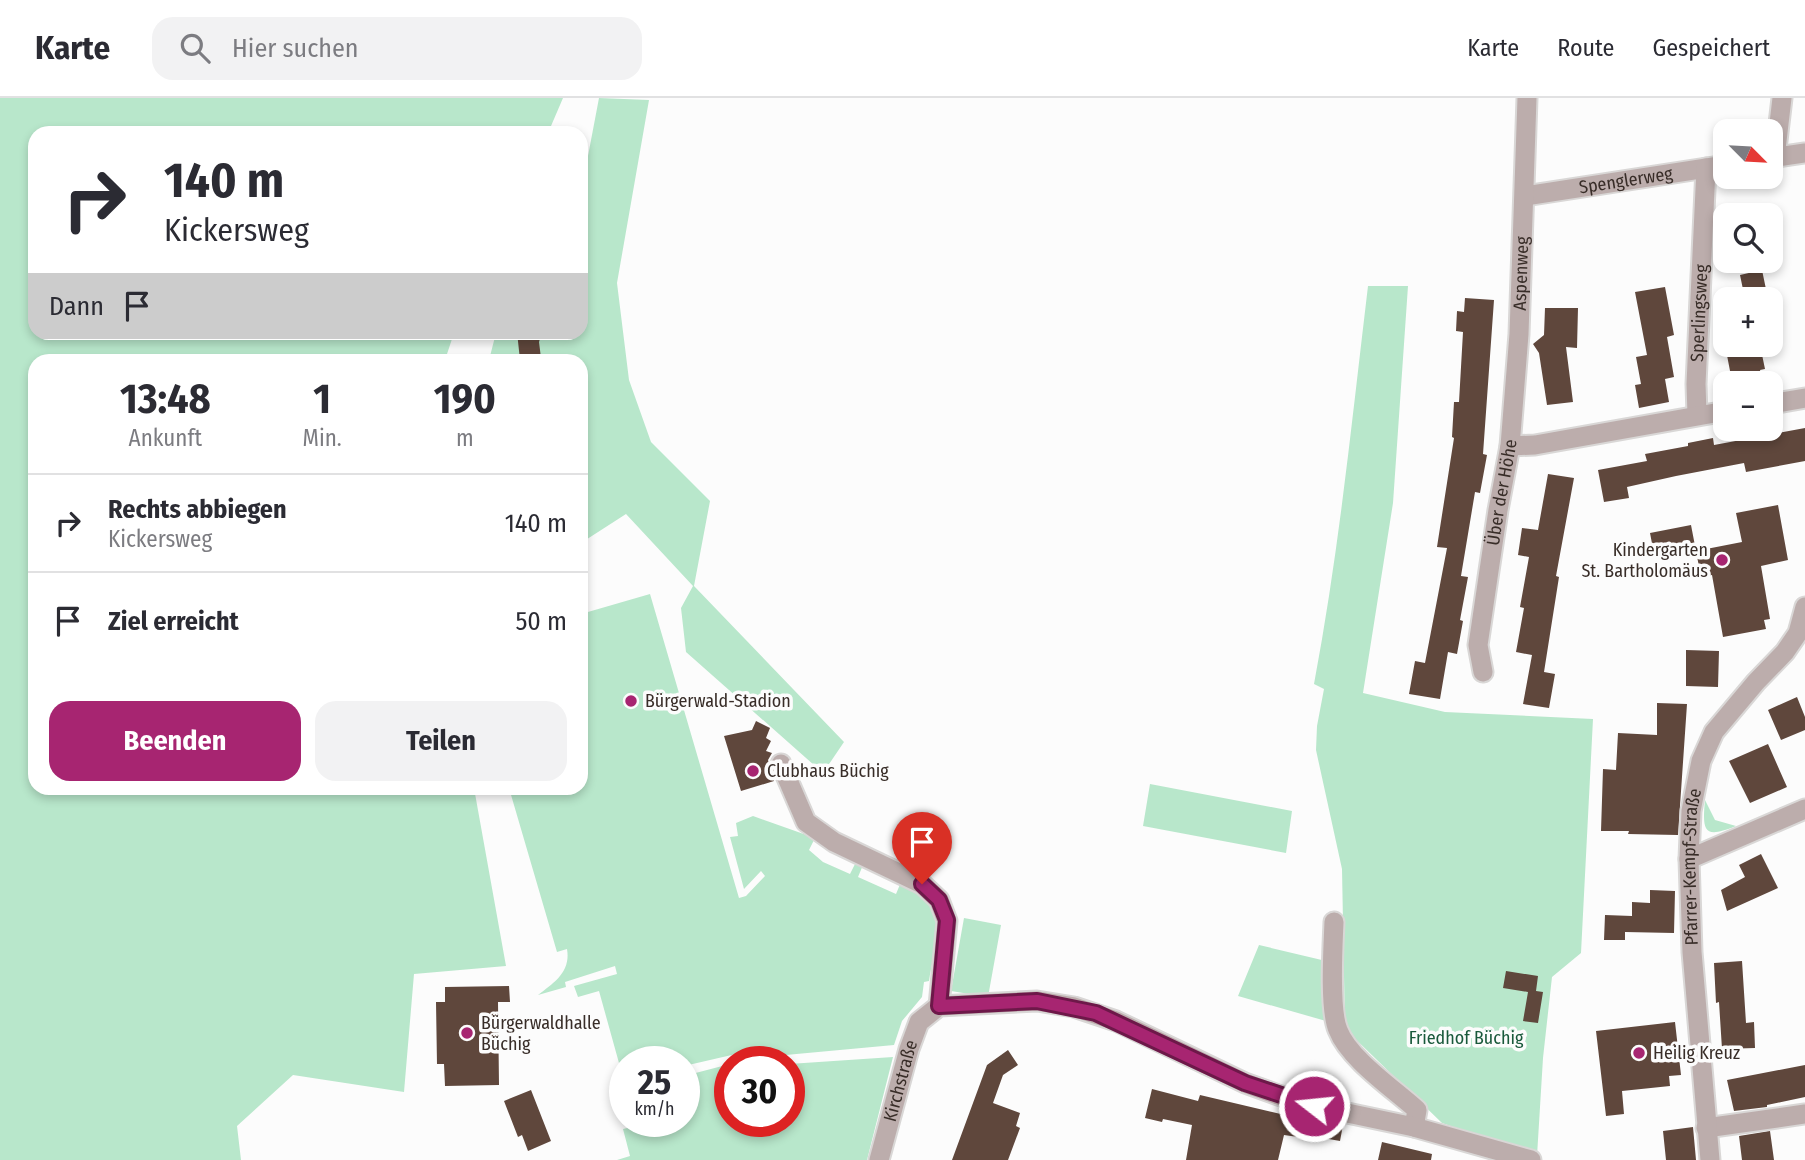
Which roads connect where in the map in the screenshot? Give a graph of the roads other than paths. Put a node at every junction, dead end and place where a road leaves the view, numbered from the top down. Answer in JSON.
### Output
{"nodes":[{"id":1,"x":1527,"y":98,"type":"edge"},
{"id":2,"x":1782,"y":98,"type":"edge"},
{"id":3,"x":1779,"y":119,"type":"edge"},
{"id":4,"x":1805,"y":153,"type":"edge"},
{"id":5,"x":1783,"y":156,"type":"edge"},
{"id":6,"x":1713,"y":167,"type":"edge"},
{"id":7,"x":1706,"y":168,"type":"junction"},
{"id":8,"x":1525,"y":196,"type":"junction"},
{"id":9,"x":1805,"y":398,"type":"edge"},
{"id":10,"x":1783,"y":402,"type":"edge"},
{"id":11,"x":1713,"y":413,"type":"edge"},
{"id":12,"x":1697,"y":415,"type":"junction"},
{"id":13,"x":1510,"y":446,"type":"junction"},
{"id":14,"x":1805,"y":607,"type":"edge"},
{"id":15,"x":1483,"y":672,"type":"dead end"},
{"id":16,"x":781,"y":764,"type":"dead end"},
{"id":17,"x":1805,"y":809,"type":"edge"},
{"id":18,"x":1689,"y":859,"type":"junction"},
{"id":19,"x":1334,"y":922,"type":"dead end"},
{"id":20,"x":939,"y":1006,"type":"junction"},
{"id":21,"x":1805,"y":1114,"type":"edge"},
{"id":22,"x":1413,"y":1127,"type":"junction"},
{"id":23,"x":1706,"y":1128,"type":"junction"},
{"id":24,"x":879,"y":1160,"type":"edge"},
{"id":25,"x":1531,"y":1160,"type":"edge"},
{"id":26,"x":1710,"y":1160,"type":"edge"}],
"edges":[{"from":1,"to":8,"type":"street","name":"Aspenweg"},
{"from":2,"to":3,"type":"street"},
{"from":4,"to":5,"type":"street"},
{"from":6,"to":7,"type":"street","name":"Spenglerweg"},
{"from":7,"to":8,"type":"street","name":"Spenglerweg"},
{"from":7,"to":12,"type":"street","name":"Sperlingsweg"},
{"from":8,"to":13,"type":"street","name":"Aspenweg"},
{"from":9,"to":10,"type":"street"},
{"from":11,"to":12,"type":"street","name":"Über der Höhe"},
{"from":12,"to":13,"type":"street","name":"Über der Höhe"},
{"from":13,"to":15,"type":"street","name":"Über der Höhe"},
{"from":14,"to":18,"type":"street","name":"Pfarrer-Kempf-Straße"},
{"from":16,"to":20,"type":"street"},
{"from":17,"to":18,"type":"street"},
{"from":18,"to":23,"type":"street","name":"Pfarrer-Kempf-Straße"},
{"from":19,"to":22,"type":"street"},
{"from":20,"to":22,"type":"street"},
{"from":20,"to":24,"type":"street","name":"Kirchstraße"},
{"from":21,"to":23,"type":"street"},
{"from":22,"to":25,"type":"street"},
{"from":23,"to":26,"type":"street","name":"Pfarrer-Kempf-Straße"}]}
